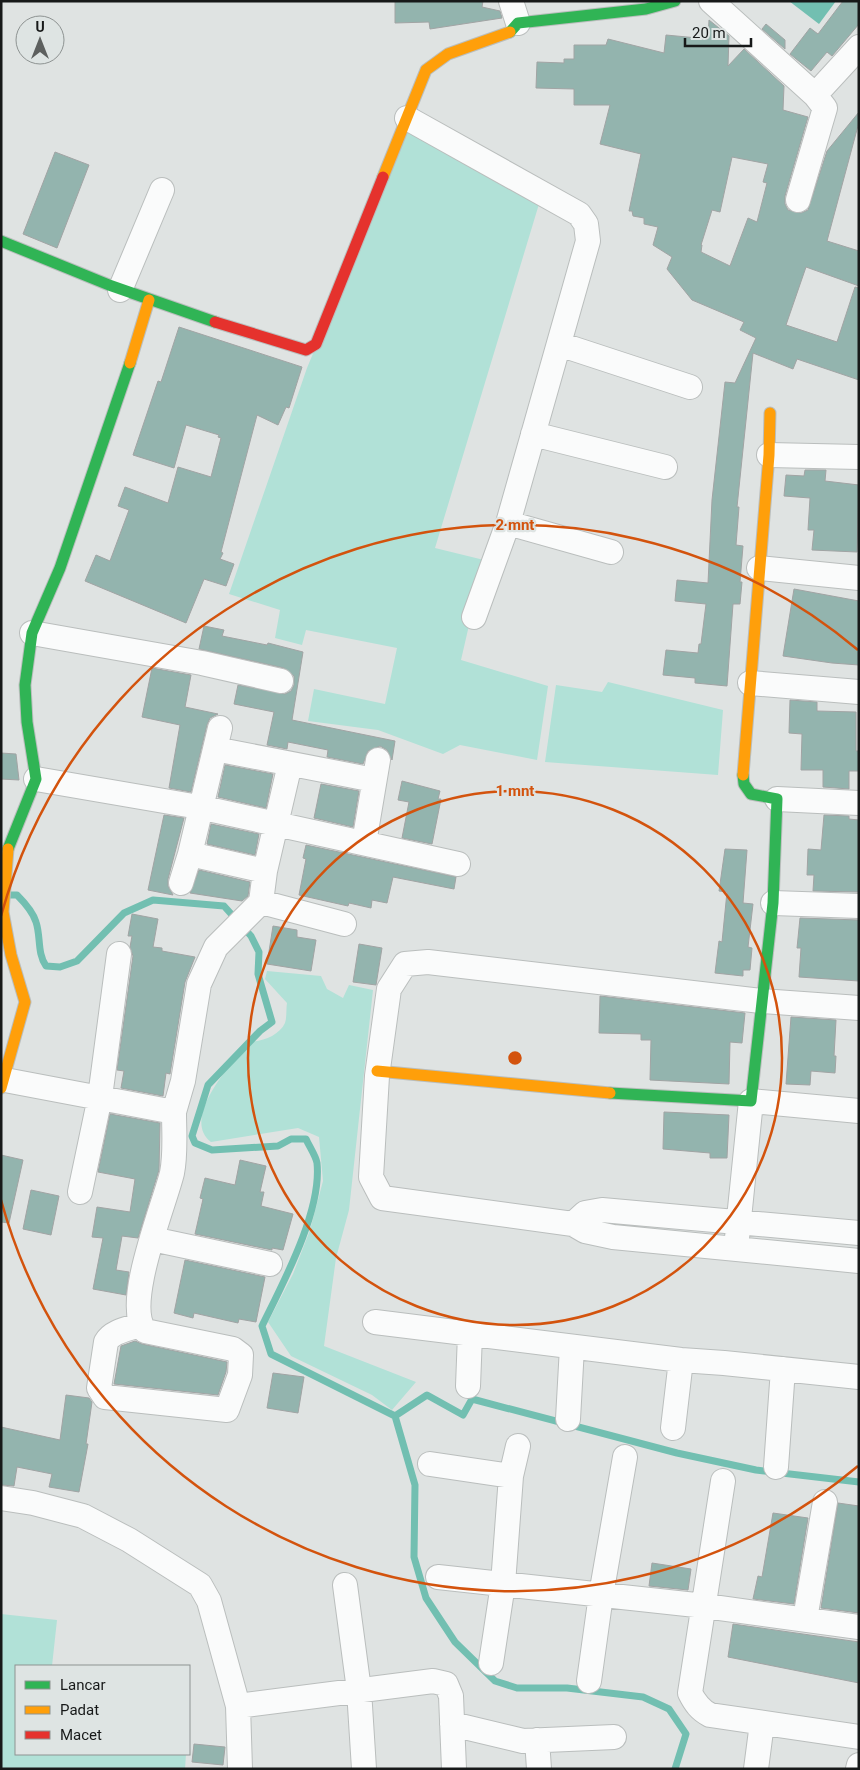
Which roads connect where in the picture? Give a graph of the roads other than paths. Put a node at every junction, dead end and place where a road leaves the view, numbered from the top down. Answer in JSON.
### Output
{"nodes":[{"id":1,"x":676,"y":1,"type":"edge"},
{"id":2,"x":711,"y":1,"type":"edge"},
{"id":3,"x":514,"y":12,"type":"edge"},
{"id":4,"x":859,"y":46,"type":"edge"},
{"id":5,"x":815,"y":95,"type":"junction"},
{"id":6,"x":407,"y":118,"type":"junction"},
{"id":7,"x":162,"y":190,"type":"dead end"},
{"id":8,"x":798,"y":200,"type":"dead end"},
{"id":9,"x":1,"y":241,"type":"edge"},
{"id":10,"x":120,"y":290,"type":"junction"},
{"id":11,"x":149,"y":300,"type":"junction"},
{"id":12,"x":559,"y":344,"type":"junction"},
{"id":13,"x":690,"y":387,"type":"dead end"},
{"id":14,"x":770,"y":413,"type":"dead end"},
{"id":15,"x":533,"y":434,"type":"junction"},
{"id":16,"x":769,"y":455,"type":"junction"},
{"id":17,"x":859,"y":457,"type":"edge"},
{"id":18,"x":665,"y":467,"type":"dead end"},
{"id":19,"x":508,"y":523,"type":"junction"},
{"id":20,"x":612,"y":552,"type":"dead end"},
{"id":21,"x":759,"y":568,"type":"junction"},
{"id":22,"x":859,"y":578,"type":"edge"},
{"id":23,"x":474,"y":617,"type":"dead end"},
{"id":24,"x":32,"y":633,"type":"junction"},
{"id":25,"x":281,"y":681,"type":"dead end"},
{"id":26,"x":750,"y":684,"type":"junction"},
{"id":27,"x":859,"y":692,"type":"edge"},
{"id":28,"x":290,"y":764,"type":"junction"},
{"id":29,"x":36,"y":779,"type":"junction"},
{"id":30,"x":777,"y":799,"type":"junction"},
{"id":31,"x":859,"y":803,"type":"edge"},
{"id":32,"x":199,"y":807,"type":"junction"},
{"id":33,"x":277,"y":825,"type":"junction"},
{"id":34,"x":364,"y":843,"type":"junction"},
{"id":35,"x":5,"y":844,"type":"edge"},
{"id":36,"x":190,"y":854,"type":"junction"},
{"id":37,"x":458,"y":864,"type":"dead end"},
{"id":38,"x":265,"y":871,"type":"junction"},
{"id":39,"x":181,"y":883,"type":"dead end"},
{"id":40,"x":774,"y":903,"type":"junction"},
{"id":41,"x":859,"y":906,"type":"edge"},
{"id":42,"x":256,"y":908,"type":"junction"},
{"id":43,"x":344,"y":924,"type":"dead end"},
{"id":44,"x":5,"y":947,"type":"edge"},
{"id":45,"x":119,"y":954,"type":"dead end"},
{"id":46,"x":761,"y":1001,"type":"junction"},
{"id":47,"x":859,"y":1008,"type":"edge"},
{"id":48,"x":377,"y":1072,"type":"junction"},
{"id":49,"x":3,"y":1084,"type":"edge"},
{"id":50,"x":100,"y":1097,"type":"junction"},
{"id":51,"x":751,"y":1101,"type":"junction"},
{"id":52,"x":859,"y":1111,"type":"edge"},
{"id":53,"x":174,"y":1112,"type":"junction"},
{"id":54,"x":80,"y":1192,"type":"dead end"},
{"id":55,"x":738,"y":1222,"type":"junction"},
{"id":56,"x":573,"y":1224,"type":"junction"},
{"id":57,"x":859,"y":1233,"type":"edge"},
{"id":58,"x":152,"y":1239,"type":"junction"},
{"id":59,"x":736,"y":1250,"type":"junction"},
{"id":60,"x":859,"y":1261,"type":"edge"},
{"id":61,"x":270,"y":1264,"type":"dead end"},
{"id":62,"x":376,"y":1322,"type":"dead end"},
{"id":63,"x":140,"y":1325,"type":"junction"},
{"id":64,"x":470,"y":1334,"type":"junction"},
{"id":65,"x":572,"y":1347,"type":"junction"},
{"id":66,"x":681,"y":1360,"type":"junction"},
{"id":67,"x":783,"y":1369,"type":"junction"},
{"id":68,"x":859,"y":1377,"type":"edge"},
{"id":69,"x":468,"y":1386,"type":"dead end"},
{"id":70,"x":568,"y":1419,"type":"dead end"},
{"id":71,"x":673,"y":1428,"type":"dead end"},
{"id":72,"x":518,"y":1446,"type":"dead end"},
{"id":73,"x":625,"y":1456,"type":"dead end"},
{"id":74,"x":430,"y":1464,"type":"dead end"},
{"id":75,"x":776,"y":1467,"type":"dead end"},
{"id":76,"x":511,"y":1476,"type":"junction"},
{"id":77,"x":723,"y":1481,"type":"dead end"},
{"id":78,"x":1,"y":1498,"type":"edge"},
{"id":79,"x":825,"y":1502,"type":"dead end"},
{"id":80,"x":438,"y":1577,"type":"dead end"},
{"id":81,"x":503,"y":1584,"type":"junction"},
{"id":82,"x":345,"y":1585,"type":"dead end"},
{"id":83,"x":601,"y":1595,"type":"junction"},
{"id":84,"x":705,"y":1606,"type":"junction"},
{"id":85,"x":805,"y":1619,"type":"junction"},
{"id":86,"x":859,"y":1627,"type":"edge"},
{"id":87,"x":491,"y":1663,"type":"dead end"},
{"id":88,"x":589,"y":1681,"type":"dead end"},
{"id":89,"x":359,"y":1690,"type":"junction"},
{"id":90,"x":238,"y":1706,"type":"junction"},
{"id":91,"x":762,"y":1723,"type":"junction"},
{"id":92,"x":452,"y":1724,"type":"junction"},
{"id":93,"x":614,"y":1737,"type":"dead end"},
{"id":94,"x":859,"y":1737,"type":"edge"},
{"id":95,"x":537,"y":1740,"type":"junction"},
{"id":96,"x":240,"y":1769,"type":"edge"},
{"id":97,"x":364,"y":1769,"type":"edge"},
{"id":98,"x":454,"y":1769,"type":"edge"},
{"id":99,"x":539,"y":1769,"type":"edge"},
{"id":100,"x":756,"y":1769,"type":"edge"}],
"edges":[{"from":1,"to":3,"type":"street"},
{"from":2,"to":5,"type":"street"},
{"from":3,"to":6,"type":"street"},
{"from":4,"to":5,"type":"street"},
{"from":5,"to":8,"type":"street"},
{"from":6,"to":11,"type":"street"},
{"from":6,"to":12,"type":"street"},
{"from":7,"to":10,"type":"street"},
{"from":9,"to":10,"type":"street"},
{"from":10,"to":11,"type":"street"},
{"from":11,"to":24,"type":"street"},
{"from":12,"to":13,"type":"street"},
{"from":12,"to":15,"type":"street"},
{"from":14,"to":16,"type":"street"},
{"from":15,"to":18,"type":"street"},
{"from":15,"to":19,"type":"street"},
{"from":16,"to":17,"type":"street"},
{"from":16,"to":21,"type":"street"},
{"from":19,"to":20,"type":"street"},
{"from":19,"to":23,"type":"street"},
{"from":21,"to":22,"type":"street"},
{"from":21,"to":26,"type":"street"},
{"from":24,"to":25,"type":"street"},
{"from":24,"to":29,"type":"street"},
{"from":26,"to":27,"type":"street"},
{"from":26,"to":30,"type":"street"},
{"from":28,"to":32,"type":"street"},
{"from":28,"to":33,"type":"street"},
{"from":28,"to":34,"type":"street"},
{"from":29,"to":32,"type":"street"},
{"from":29,"to":35,"type":"street"},
{"from":30,"to":31,"type":"street"},
{"from":30,"to":40,"type":"street"},
{"from":32,"to":33,"type":"street"},
{"from":32,"to":36,"type":"street"},
{"from":33,"to":34,"type":"street"},
{"from":33,"to":38,"type":"street"},
{"from":34,"to":37,"type":"street"},
{"from":35,"to":44,"type":"street"},
{"from":36,"to":38,"type":"street"},
{"from":36,"to":39,"type":"street"},
{"from":38,"to":42,"type":"street"},
{"from":40,"to":41,"type":"street"},
{"from":40,"to":46,"type":"street"},
{"from":42,"to":43,"type":"street"},
{"from":42,"to":53,"type":"street"},
{"from":44,"to":49,"type":"street"},
{"from":45,"to":50,"type":"street"},
{"from":46,"to":47,"type":"street"},
{"from":46,"to":48,"type":"street"},
{"from":46,"to":51,"type":"street"},
{"from":48,"to":51,"type":"street"},
{"from":48,"to":56,"type":"street"},
{"from":49,"to":50,"type":"street"},
{"from":50,"to":53,"type":"street"},
{"from":50,"to":54,"type":"street"},
{"from":51,"to":52,"type":"street"},
{"from":51,"to":55,"type":"street"},
{"from":53,"to":58,"type":"street"},
{"from":55,"to":56,"type":"street"},
{"from":55,"to":57,"type":"street"},
{"from":55,"to":59,"type":"street"},
{"from":56,"to":59,"type":"street"},
{"from":58,"to":61,"type":"street"},
{"from":58,"to":63,"type":"street"},
{"from":59,"to":60,"type":"street"},
{"from":62,"to":64,"type":"street"},
{"from":63,"to":63,"type":"street"},
{"from":64,"to":65,"type":"street"},
{"from":64,"to":69,"type":"street"},
{"from":65,"to":66,"type":"street"},
{"from":65,"to":70,"type":"street"},
{"from":66,"to":67,"type":"street"},
{"from":66,"to":71,"type":"street"},
{"from":67,"to":68,"type":"street"},
{"from":67,"to":75,"type":"street"},
{"from":72,"to":76,"type":"street"},
{"from":73,"to":83,"type":"street"},
{"from":74,"to":76,"type":"street"},
{"from":76,"to":81,"type":"street"},
{"from":77,"to":84,"type":"street"},
{"from":78,"to":90,"type":"street"},
{"from":79,"to":85,"type":"street"},
{"from":80,"to":81,"type":"street"},
{"from":81,"to":83,"type":"street"},
{"from":81,"to":87,"type":"street"},
{"from":82,"to":89,"type":"street"},
{"from":83,"to":84,"type":"street"},
{"from":83,"to":88,"type":"street"},
{"from":84,"to":85,"type":"street"},
{"from":84,"to":91,"type":"street"},
{"from":85,"to":86,"type":"street"},
{"from":89,"to":90,"type":"street"},
{"from":89,"to":92,"type":"street"},
{"from":89,"to":97,"type":"street"},
{"from":90,"to":96,"type":"street"},
{"from":91,"to":94,"type":"street"},
{"from":91,"to":100,"type":"street"},
{"from":92,"to":95,"type":"street"},
{"from":92,"to":98,"type":"street"},
{"from":93,"to":95,"type":"street"},
{"from":95,"to":99,"type":"street"}]}
